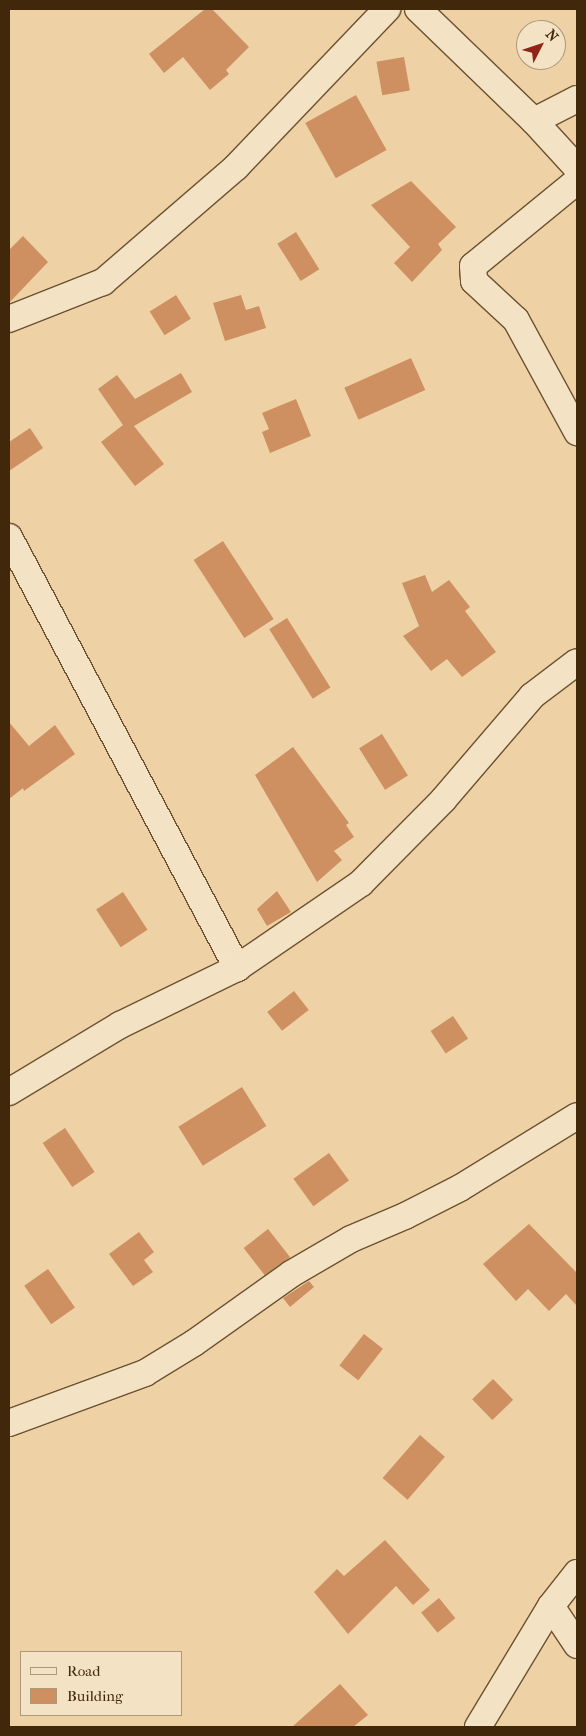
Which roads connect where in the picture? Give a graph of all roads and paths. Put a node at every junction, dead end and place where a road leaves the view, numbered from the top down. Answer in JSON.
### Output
{"nodes":[{"id":1,"x":387,"y":9,"type":"edge"},
{"id":2,"x":418,"y":9,"type":"edge"},
{"id":3,"x":577,"y":99,"type":"edge"},
{"id":4,"x":534,"y":121,"type":"junction"},
{"id":5,"x":577,"y":168,"type":"edge"},
{"id":6,"x":577,"y":180,"type":"edge"},
{"id":7,"x":9,"y":319,"type":"edge"},
{"id":8,"x":577,"y":432,"type":"edge"},
{"id":9,"x":9,"y":537,"type":"edge"},
{"id":10,"x":577,"y":662,"type":"edge"},
{"id":11,"x":237,"y":968,"type":"junction"},
{"id":12,"x":9,"y":1092,"type":"edge"},
{"id":13,"x":577,"y":1116,"type":"edge"},
{"id":14,"x":9,"y":1423,"type":"edge"},
{"id":15,"x":577,"y":1573,"type":"edge"},
{"id":16,"x":551,"y":1606,"type":"junction"},
{"id":17,"x":577,"y":1645,"type":"edge"},
{"id":18,"x":478,"y":1727,"type":"edge"}],
"edges":[{"from":1,"to":7,"type":"street"},
{"from":2,"to":4,"type":"street"},
{"from":3,"to":4,"type":"street"},
{"from":4,"to":5,"type":"street"},
{"from":6,"to":8,"type":"street"},
{"from":9,"to":11,"type":"street"},
{"from":10,"to":11,"type":"street"},
{"from":11,"to":12,"type":"street"},
{"from":13,"to":14,"type":"street"},
{"from":15,"to":16,"type":"street"},
{"from":16,"to":17,"type":"street"},
{"from":16,"to":18,"type":"street"}]}
